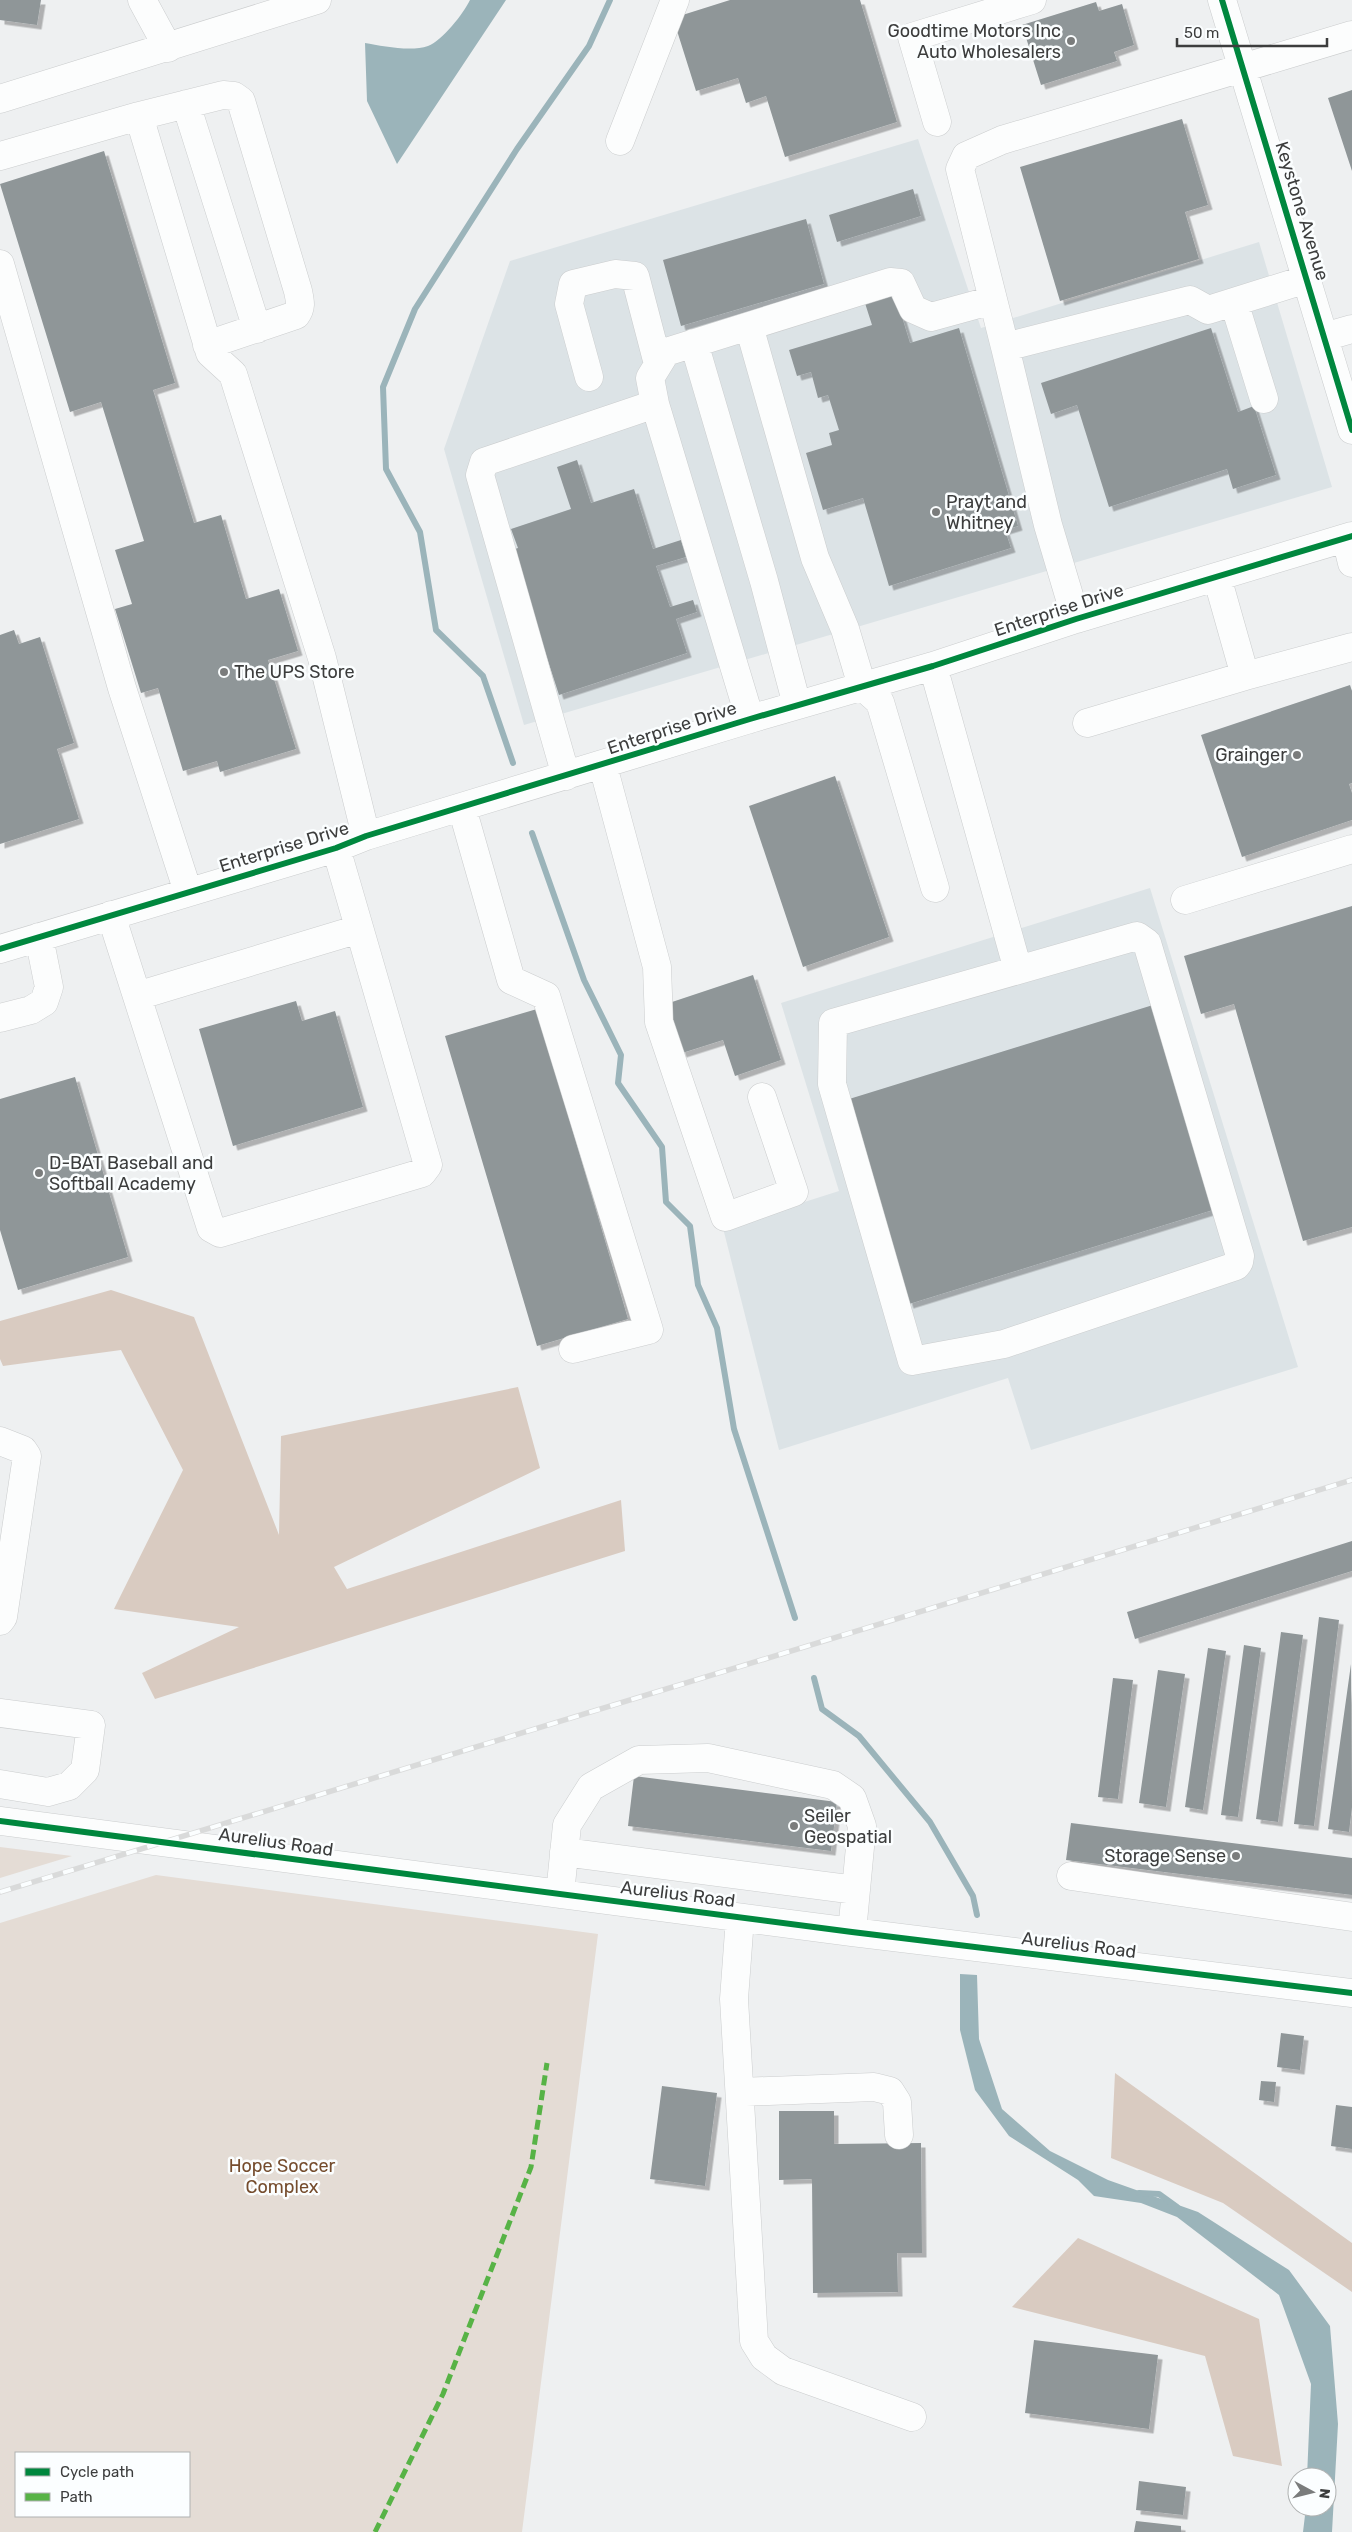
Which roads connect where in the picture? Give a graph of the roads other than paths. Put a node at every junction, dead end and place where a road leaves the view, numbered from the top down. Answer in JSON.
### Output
{"nodes":[{"id":1,"x":142,"y":0,"type":"edge"},
{"id":2,"x":316,"y":0,"type":"edge"},
{"id":3,"x":675,"y":0,"type":"edge"},
{"id":4,"x":1032,"y":0,"type":"edge"},
{"id":5,"x":1228,"y":2,"type":"edge"},
{"id":6,"x":1352,"y":35,"type":"edge"},
{"id":7,"x":168,"y":48,"type":"junction"},
{"id":8,"x":1244,"y":67,"type":"junction"},
{"id":9,"x":0,"y":99,"type":"edge"},
{"id":10,"x":186,"y":104,"type":"junction"},
{"id":11,"x":139,"y":116,"type":"junction"},
{"id":12,"x":937,"y":122,"type":"dead end"},
{"id":13,"x":620,"y":142,"type":"dead end"},
{"id":14,"x":0,"y":156,"type":"edge"},
{"id":15,"x":0,"y":264,"type":"edge"},
{"id":16,"x":1307,"y":278,"type":"junction"},
{"id":17,"x":993,"y":300,"type":"junction"},
{"id":18,"x":1234,"y":302,"type":"junction"},
{"id":19,"x":749,"y":326,"type":"junction"},
{"id":20,"x":257,"y":328,"type":"junction"},
{"id":21,"x":1352,"y":329,"type":"edge"},
{"id":22,"x":1324,"y":337,"type":"junction"},
{"id":23,"x":694,"y":343,"type":"junction"},
{"id":24,"x":208,"y":345,"type":"junction"},
{"id":25,"x":1005,"y":347,"type":"junction"},
{"id":26,"x":658,"y":364,"type":"junction"},
{"id":27,"x":589,"y":378,"type":"dead end"},
{"id":28,"x":1264,"y":399,"type":"dead end"},
{"id":29,"x":655,"y":404,"type":"junction"},
{"id":30,"x":1352,"y":430,"type":"edge"},
{"id":31,"x":1350,"y":546,"type":"edge"},
{"id":32,"x":1217,"y":578,"type":"junction"},
{"id":33,"x":1076,"y":619,"type":"junction"},
{"id":34,"x":1352,"y":647,"type":"edge"},
{"id":35,"x":933,"y":666,"type":"junction"},
{"id":36,"x":1245,"y":676,"type":"junction"},
{"id":37,"x":862,"y":686,"type":"junction"},
{"id":38,"x":797,"y":705,"type":"junction"},
{"id":39,"x":750,"y":719,"type":"junction"},
{"id":40,"x":1087,"y":723,"type":"dead end"},
{"id":41,"x":603,"y":766,"type":"junction"},
{"id":42,"x":566,"y":776,"type":"junction"},
{"id":43,"x":462,"y":808,"type":"junction"},
{"id":44,"x":366,"y":836,"type":"junction"},
{"id":45,"x":336,"y":848,"type":"junction"},
{"id":46,"x":1352,"y":849,"type":"edge"},
{"id":47,"x":935,"y":888,"type":"dead end"},
{"id":48,"x":188,"y":892,"type":"junction"},
{"id":49,"x":1185,"y":900,"type":"dead end"},
{"id":50,"x":111,"y":916,"type":"junction"},
{"id":51,"x":359,"y":929,"type":"junction"},
{"id":52,"x":39,"y":937,"type":"junction"},
{"id":53,"x":0,"y":949,"type":"edge"},
{"id":54,"x":1018,"y":970,"type":"junction"},
{"id":55,"x":137,"y":996,"type":"junction"},
{"id":56,"x":0,"y":1018,"type":"edge"},
{"id":57,"x":762,"y":1097,"type":"dead end"},
{"id":58,"x":573,"y":1349,"type":"dead end"},
{"id":59,"x":0,"y":1441,"type":"edge"},
{"id":60,"x":0,"y":1621,"type":"edge"},
{"id":61,"x":0,"y":1713,"type":"edge"},
{"id":62,"x":0,"y":1784,"type":"edge"},
{"id":63,"x":0,"y":1821,"type":"edge"},
{"id":64,"x":564,"y":1852,"type":"junction"},
{"id":65,"x":1070,"y":1876,"type":"dead end"},
{"id":66,"x":856,"y":1890,"type":"junction"},
{"id":67,"x":560,"y":1894,"type":"junction"},
{"id":68,"x":1352,"y":1917,"type":"edge"},
{"id":69,"x":740,"y":1918,"type":"junction"},
{"id":70,"x":852,"y":1932,"type":"junction"},
{"id":71,"x":1352,"y":1993,"type":"edge"},
{"id":72,"x":740,"y":2092,"type":"junction"},
{"id":73,"x":899,"y":2135,"type":"dead end"},
{"id":74,"x":912,"y":2417,"type":"dead end"}],
"edges":[{"from":1,"to":7,"type":"street"},
{"from":2,"to":7,"type":"street"},
{"from":3,"to":13,"type":"street"},
{"from":4,"to":12,"type":"street"},
{"from":5,"to":8,"type":"street","name":"Keystone Avenue"},
{"from":6,"to":8,"type":"street"},
{"from":7,"to":9,"type":"street"},
{"from":8,"to":16,"type":"street","name":"Keystone Avenue"},
{"from":8,"to":17,"type":"street"},
{"from":10,"to":11,"type":"street"},
{"from":10,"to":20,"type":"street"},
{"from":10,"to":20,"type":"street"},
{"from":11,"to":14,"type":"street"},
{"from":11,"to":24,"type":"street"},
{"from":15,"to":48,"type":"street"},
{"from":16,"to":18,"type":"street"},
{"from":16,"to":22,"type":"street","name":"Keystone Avenue"},
{"from":17,"to":19,"type":"street"},
{"from":17,"to":25,"type":"street"},
{"from":18,"to":25,"type":"street"},
{"from":18,"to":28,"type":"street"},
{"from":19,"to":23,"type":"street"},
{"from":19,"to":37,"type":"street"},
{"from":20,"to":24,"type":"street"},
{"from":21,"to":22,"type":"street"},
{"from":22,"to":30,"type":"street","name":"Keystone Avenue"},
{"from":23,"to":26,"type":"street"},
{"from":23,"to":38,"type":"street"},
{"from":24,"to":44,"type":"street"},
{"from":25,"to":33,"type":"street"},
{"from":26,"to":27,"type":"street"},
{"from":26,"to":29,"type":"street"},
{"from":29,"to":39,"type":"street"},
{"from":29,"to":42,"type":"street"},
{"from":31,"to":32,"type":"street","name":"Enterprise Drive"},
{"from":32,"to":33,"type":"street","name":"Enterprise Drive"},
{"from":32,"to":36,"type":"street"},
{"from":33,"to":35,"type":"street","name":"Enterprise Drive"},
{"from":34,"to":36,"type":"street"},
{"from":35,"to":37,"type":"street","name":"Enterprise Drive"},
{"from":35,"to":54,"type":"street"},
{"from":36,"to":40,"type":"street"},
{"from":37,"to":38,"type":"street","name":"Enterprise Drive"},
{"from":37,"to":47,"type":"street"},
{"from":38,"to":39,"type":"street","name":"Enterprise Drive"},
{"from":39,"to":41,"type":"street","name":"Enterprise Drive"},
{"from":41,"to":42,"type":"street","name":"Enterprise Drive"},
{"from":41,"to":57,"type":"street"},
{"from":42,"to":43,"type":"street","name":"Enterprise Drive"},
{"from":43,"to":44,"type":"street","name":"Enterprise Drive"},
{"from":43,"to":58,"type":"street"},
{"from":44,"to":45,"type":"street","name":"Enterprise Drive"},
{"from":45,"to":48,"type":"street","name":"Enterprise Drive"},
{"from":45,"to":51,"type":"street"},
{"from":46,"to":49,"type":"street"},
{"from":48,"to":50,"type":"street","name":"Enterprise Drive"},
{"from":50,"to":52,"type":"street","name":"Enterprise Drive"},
{"from":50,"to":55,"type":"street"},
{"from":51,"to":55,"type":"street"},
{"from":51,"to":55,"type":"street"},
{"from":52,"to":53,"type":"street","name":"Enterprise Drive"},
{"from":52,"to":56,"type":"street"},
{"from":54,"to":54,"type":"street"},
{"from":59,"to":60,"type":"street"},
{"from":61,"to":62,"type":"street"},
{"from":63,"to":67,"type":"street","name":"Aurelius Road"},
{"from":64,"to":66,"type":"street"},
{"from":64,"to":66,"type":"street"},
{"from":64,"to":67,"type":"street"},
{"from":65,"to":68,"type":"street"},
{"from":66,"to":70,"type":"street"},
{"from":67,"to":69,"type":"street","name":"Aurelius Road"},
{"from":69,"to":70,"type":"street","name":"Aurelius Road"},
{"from":69,"to":72,"type":"street"},
{"from":70,"to":71,"type":"street","name":"Aurelius Road"},
{"from":72,"to":73,"type":"street"},
{"from":72,"to":74,"type":"street"}]}
